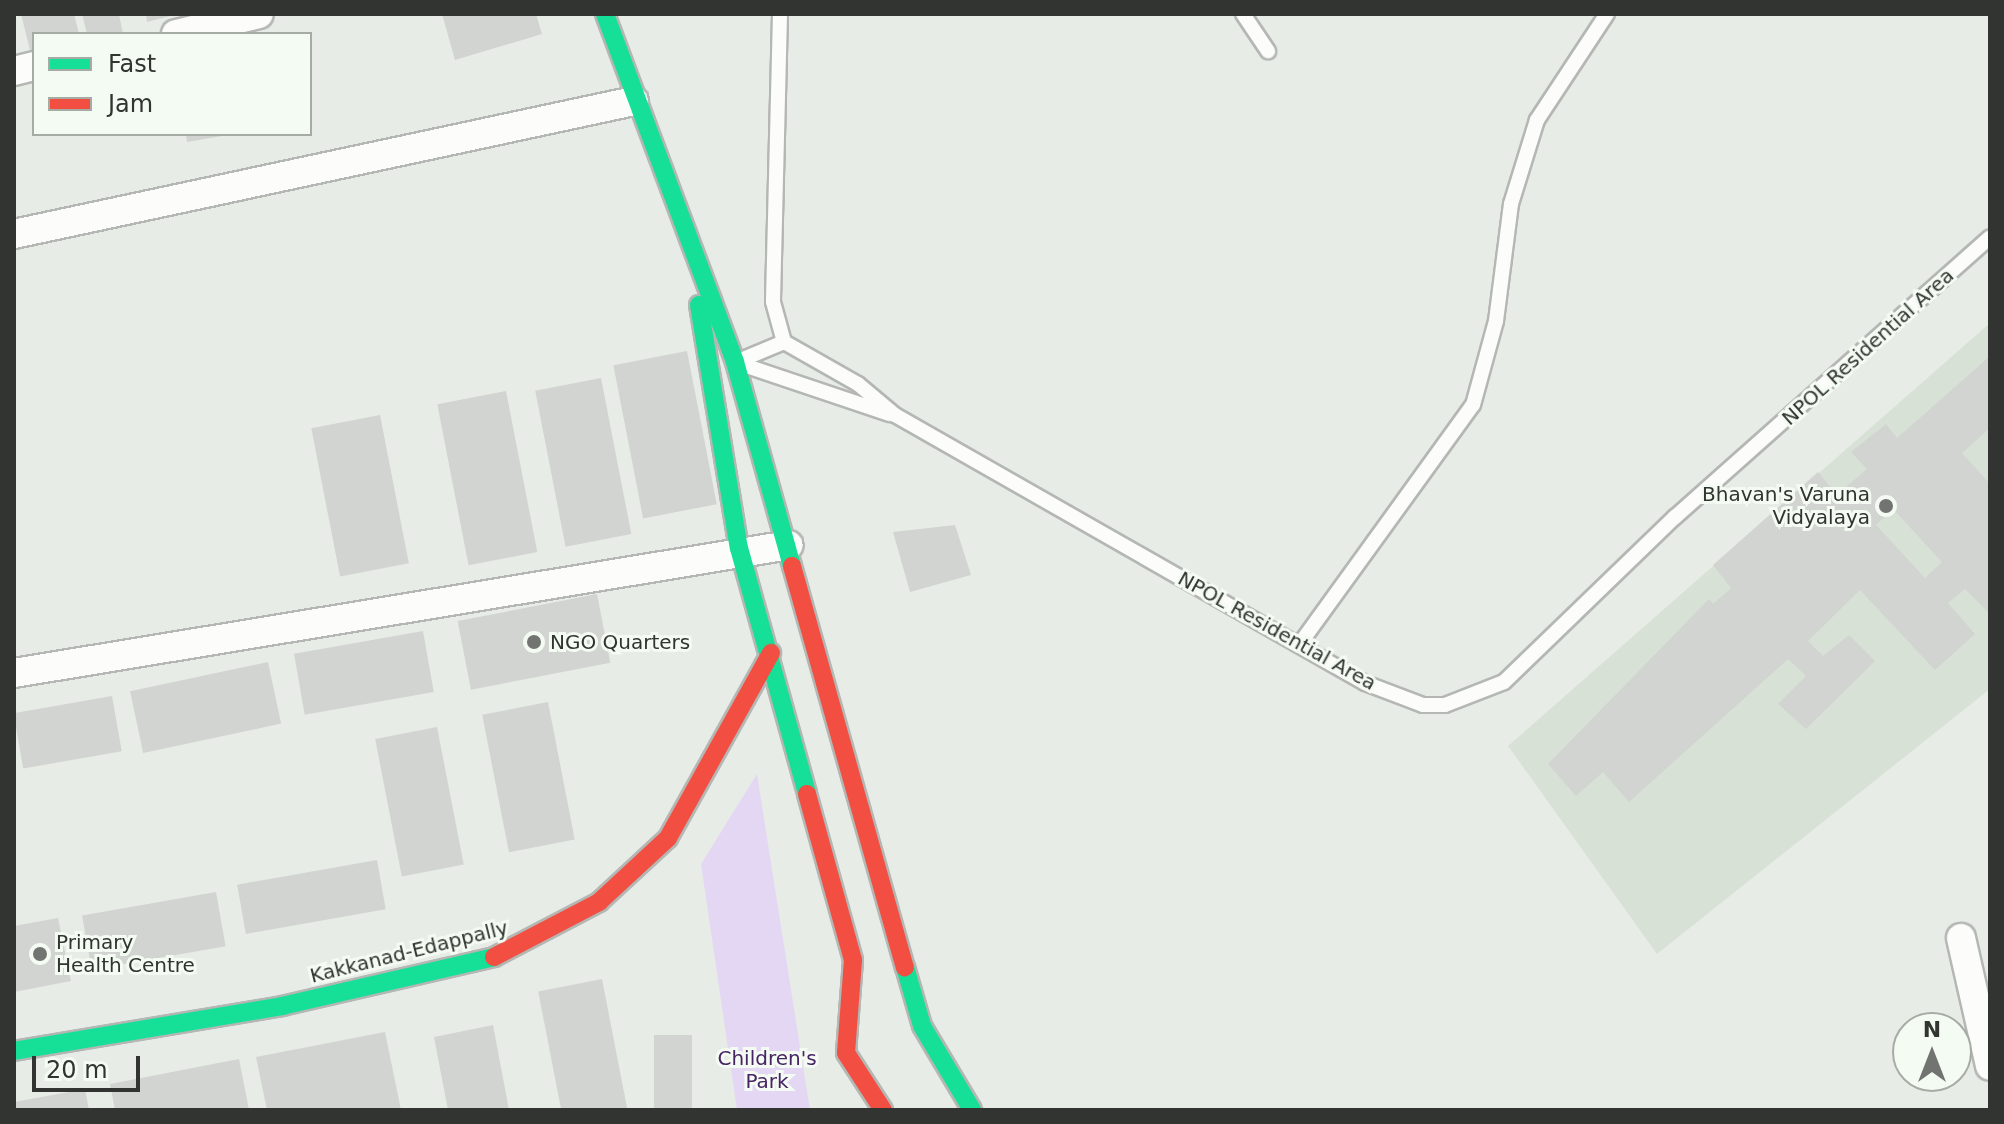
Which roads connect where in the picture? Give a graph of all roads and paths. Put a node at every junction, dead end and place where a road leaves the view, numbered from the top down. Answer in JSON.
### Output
{"nodes":[{"id":1,"x":259,"y":14,"type":"edge"},
{"id":2,"x":605,"y":14,"type":"edge"},
{"id":3,"x":780,"y":14,"type":"edge"},
{"id":4,"x":1243,"y":14,"type":"edge"},
{"id":5,"x":1607,"y":14,"type":"edge"},
{"id":6,"x":184,"y":32,"type":"edge"},
{"id":7,"x":1268,"y":51,"type":"dead end"},
{"id":8,"x":634,"y":101,"type":"junction"},
{"id":9,"x":14,"y":234,"type":"edge"},
{"id":10,"x":1990,"y":237,"type":"edge"},
{"id":11,"x":705,"y":287,"type":"junction"},
{"id":12,"x":784,"y":342,"type":"junction"},
{"id":13,"x":735,"y":362,"type":"junction"},
{"id":14,"x":704,"y":369,"type":"junction"},
{"id":15,"x":895,"y":415,"type":"junction"},
{"id":16,"x":789,"y":545,"type":"junction"},
{"id":17,"x":739,"y":548,"type":"junction"},
{"id":18,"x":1299,"y":645,"type":"junction"},
{"id":19,"x":771,"y":653,"type":"junction"},
{"id":20,"x":14,"y":673,"type":"edge"},
{"id":21,"x":1961,"y":938,"type":"dead end"},
{"id":22,"x":14,"y":1051,"type":"edge"},
{"id":23,"x":1990,"y":1066,"type":"edge"},
{"id":24,"x":883,"y":1110,"type":"edge"},
{"id":25,"x":972,"y":1110,"type":"edge"}],
"edges":[{"from":1,"to":6,"type":"street"},
{"from":2,"to":8,"type":"main road"},
{"from":3,"to":12,"type":"lane"},
{"from":4,"to":7,"type":"lane"},
{"from":5,"to":18,"type":"lane"},
{"from":8,"to":9,"type":"street"},
{"from":8,"to":11,"type":"main road"},
{"from":10,"to":18,"type":"lane","name":"NPOL Residential Area"},
{"from":11,"to":13,"type":"main road"},
{"from":11,"to":14,"type":"main road"},
{"from":12,"to":13,"type":"lane"},
{"from":12,"to":15,"type":"lane","name":"NPOL Residential Area"},
{"from":13,"to":14,"type":"lane"},
{"from":13,"to":15,"type":"lane"},
{"from":13,"to":16,"type":"main road"},
{"from":14,"to":17,"type":"main road"},
{"from":15,"to":18,"type":"lane","name":"NPOL Residential Area"},
{"from":16,"to":17,"type":"street"},
{"from":16,"to":25,"type":"main road"},
{"from":17,"to":19,"type":"main road"},
{"from":17,"to":20,"type":"street"},
{"from":19,"to":22,"type":"main road","name":"Kakkanad-Edappally"},
{"from":19,"to":24,"type":"main road"},
{"from":21,"to":23,"type":"street"}]}
